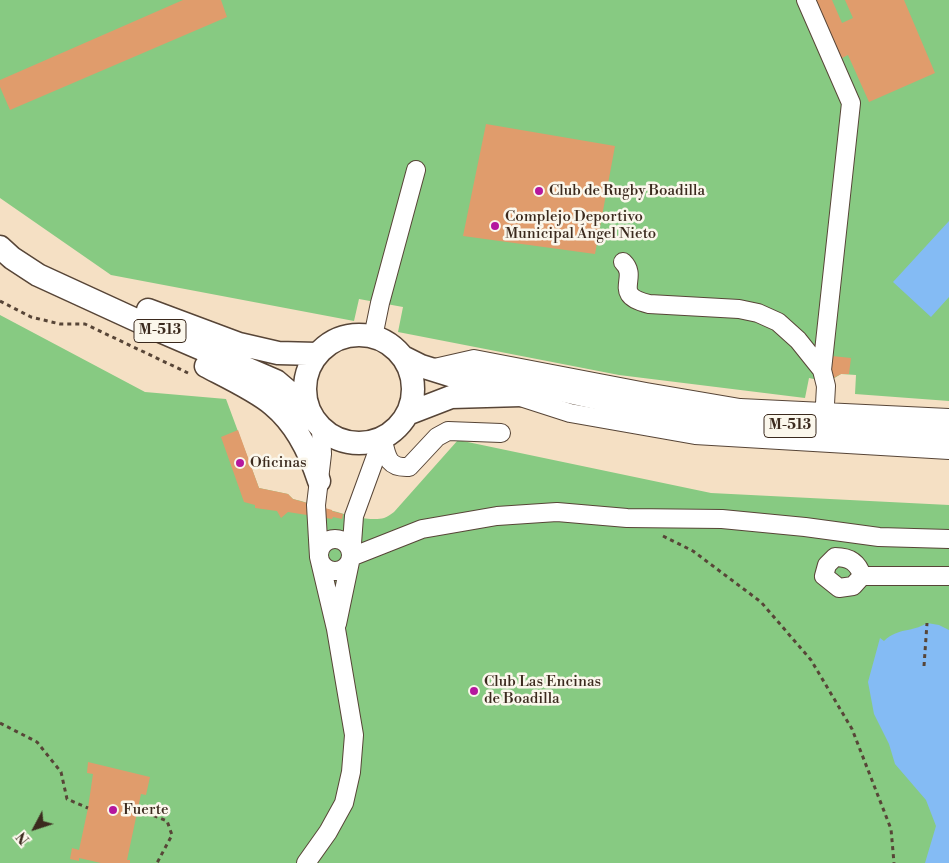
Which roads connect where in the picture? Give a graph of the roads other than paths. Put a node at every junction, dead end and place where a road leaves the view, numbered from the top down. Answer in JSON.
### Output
{"nodes":[{"id":1,"x":806,"y":0,"type":"edge"},
{"id":2,"x":416,"y":170,"type":"dead end"},
{"id":3,"x":0,"y":240,"type":"edge"},
{"id":4,"x":0,"y":247,"type":"edge"},
{"id":5,"x":624,"y":262,"type":"dead end"},
{"id":6,"x":38,"y":275,"type":"junction"},
{"id":7,"x":373,"y":337,"type":"junction"},
{"id":8,"x":317,"y":354,"type":"junction"},
{"id":9,"x":403,"y":357,"type":"junction"},
{"id":10,"x":429,"y":369,"type":"junction"},
{"id":11,"x":822,"y":370,"type":"junction"},
{"id":12,"x":511,"y":394,"type":"junction"},
{"id":13,"x":632,"y":406,"type":"junction"},
{"id":14,"x":407,"y":414,"type":"junction"},
{"id":15,"x":949,"y":418,"type":"edge"},
{"id":16,"x":824,"y":420,"type":"junction"},
{"id":17,"x":318,"y":425,"type":"junction"},
{"id":18,"x":501,"y":433,"type":"dead end"},
{"id":19,"x":949,"y":434,"type":"edge"},
{"id":20,"x":385,"y":439,"type":"junction"},
{"id":21,"x":949,"y":450,"type":"edge"},
{"id":22,"x":319,"y":481,"type":"junction"},
{"id":23,"x":949,"y":539,"type":"edge"},
{"id":24,"x":319,"y":557,"type":"junction"},
{"id":25,"x":351,"y":557,"type":"junction"},
{"id":26,"x":862,"y":576,"type":"dead end"},
{"id":27,"x":949,"y":576,"type":"edge"},
{"id":28,"x":336,"y":629,"type":"junction"},
{"id":29,"x":306,"y":863,"type":"edge"}],
"edges":[{"from":1,"to":11,"type":"lane"},
{"from":2,"to":7,"type":"lane"},
{"from":3,"to":8,"type":"main road","number":"M-513"},
{"from":4,"to":6,"type":"main road","number":"M-513"},
{"from":5,"to":11,"type":"lane"},
{"from":6,"to":17,"type":"main road","number":"M-513"},
{"from":6,"to":22,"type":"main road"},
{"from":7,"to":8,"type":"main road","number":"M-513"},
{"from":7,"to":9,"type":"main road","number":"M-513"},
{"from":8,"to":17,"type":"main road","number":"M-513"},
{"from":9,"to":10,"type":"main road","number":"M-513"},
{"from":9,"to":14,"type":"main road","number":"M-513"},
{"from":10,"to":13,"type":"main road","number":"M-513"},
{"from":10,"to":16,"type":"lane"},
{"from":11,"to":16,"type":"lane"},
{"from":12,"to":13,"type":"main road","number":"M-513"},
{"from":12,"to":14,"type":"main road","number":"M-513"},
{"from":12,"to":21,"type":"lane"},
{"from":13,"to":16,"type":"main road","number":"M-513"},
{"from":14,"to":20,"type":"main road","number":"M-513"},
{"from":15,"to":16,"type":"lane"},
{"from":16,"to":19,"type":"main road","number":"M-513"},
{"from":17,"to":20,"type":"main road","number":"M-513"},
{"from":17,"to":22,"type":"lane"},
{"from":18,"to":20,"type":"lane"},
{"from":20,"to":25,"type":"lane"},
{"from":22,"to":24,"type":"lane"},
{"from":23,"to":25,"type":"lane"},
{"from":24,"to":25,"type":"lane"},
{"from":24,"to":28,"type":"lane"},
{"from":25,"to":28,"type":"lane"},
{"from":26,"to":27,"type":"lane"},
{"from":28,"to":29,"type":"lane"}]}
